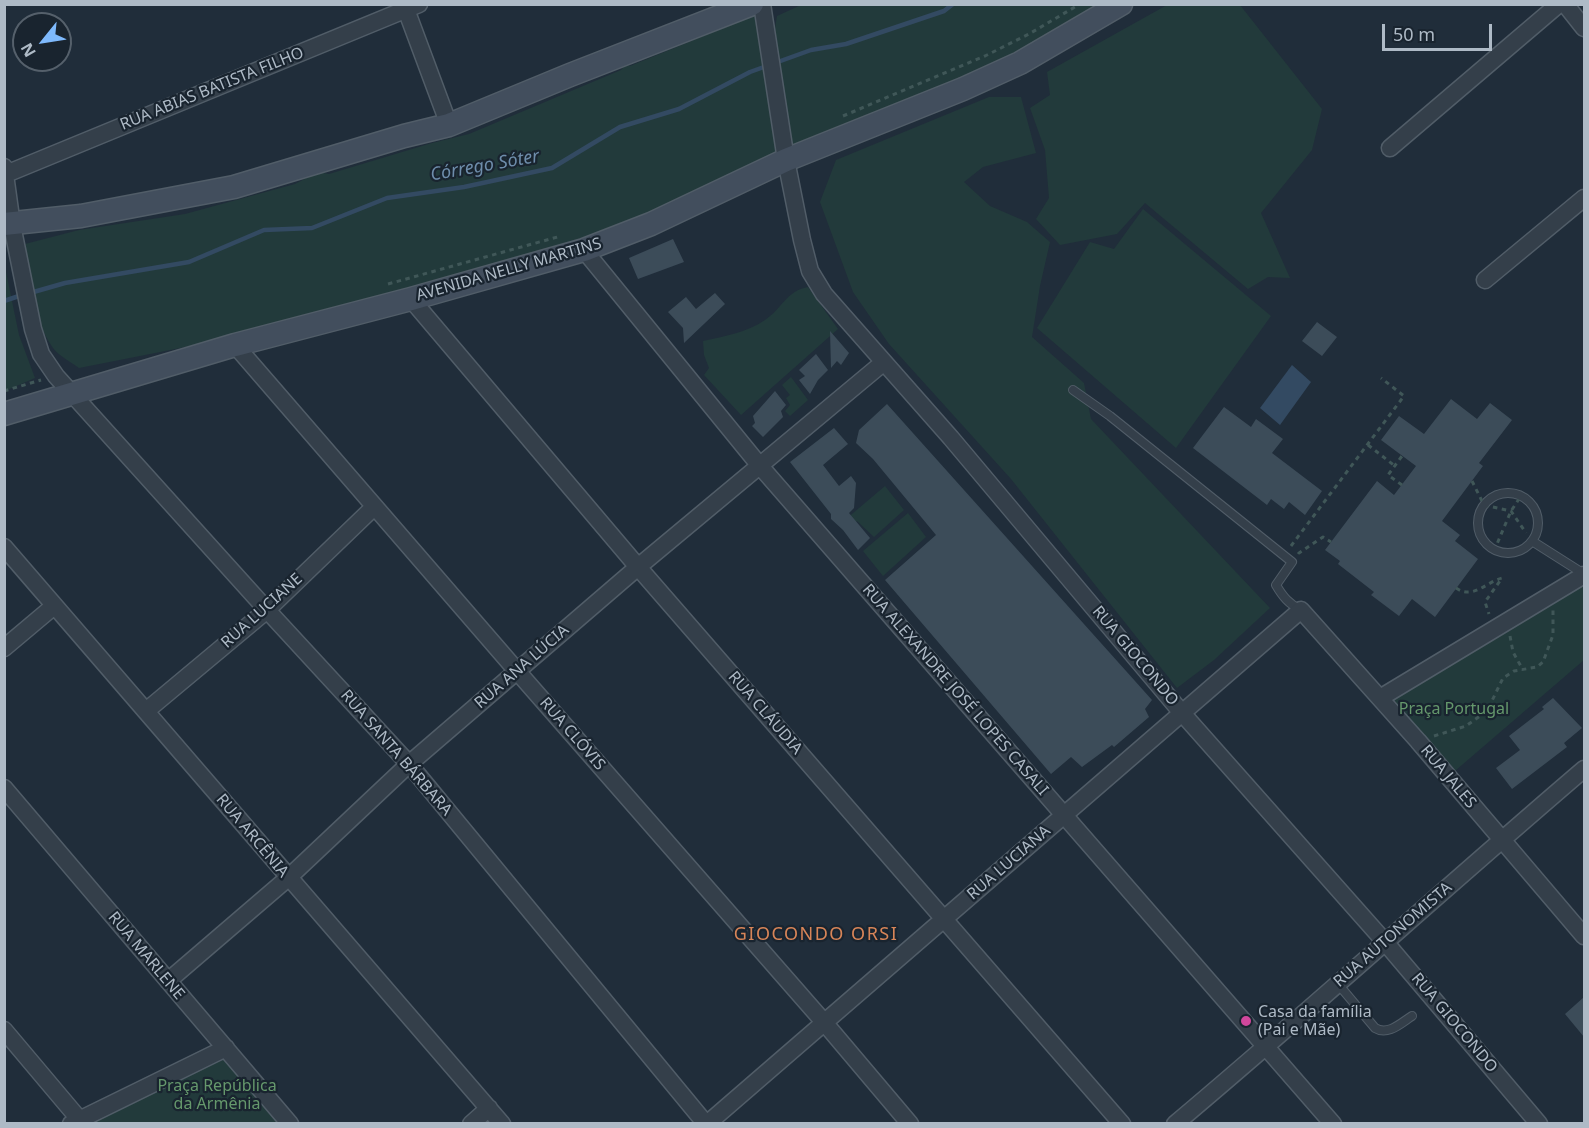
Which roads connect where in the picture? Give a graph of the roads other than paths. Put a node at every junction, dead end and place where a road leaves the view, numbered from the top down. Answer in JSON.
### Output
{"nodes":[{"id":1,"x":752,"y":4,"type":"edge"},
{"id":2,"x":762,"y":4,"type":"edge"},
{"id":3,"x":1121,"y":4,"type":"edge"},
{"id":4,"x":1558,"y":4,"type":"edge"},
{"id":5,"x":1565,"y":4,"type":"edge"},
{"id":6,"x":410,"y":6,"type":"edge"},
{"id":7,"x":1584,"y":28,"type":"edge"},
{"id":8,"x":449,"y":125,"type":"junction"},
{"id":9,"x":1390,"y":148,"type":"dead end"},
{"id":10,"x":786,"y":160,"type":"junction"},
{"id":11,"x":5,"y":171,"type":"edge"},
{"id":12,"x":1584,"y":198,"type":"edge"},
{"id":13,"x":8,"y":225,"type":"edge"},
{"id":14,"x":577,"y":242,"type":"junction"},
{"id":15,"x":1485,"y":280,"type":"dead end"},
{"id":16,"x":411,"y":299,"type":"junction"},
{"id":17,"x":235,"y":345,"type":"junction"},
{"id":18,"x":884,"y":362,"type":"junction"},
{"id":19,"x":1073,"y":390,"type":"dead end"},
{"id":20,"x":73,"y":394,"type":"junction"},
{"id":21,"x":4,"y":414,"type":"edge"},
{"id":22,"x":760,"y":466,"type":"junction"},
{"id":23,"x":375,"y":507,"type":"junction"},
{"id":24,"x":1532,"y":542,"type":"junction"},
{"id":25,"x":4,"y":548,"type":"edge"},
{"id":26,"x":638,"y":567,"type":"junction"},
{"id":27,"x":1584,"y":575,"type":"edge"},
{"id":28,"x":54,"y":606,"type":"junction"},
{"id":29,"x":267,"y":610,"type":"junction"},
{"id":30,"x":1305,"y":615,"type":"junction"},
{"id":31,"x":4,"y":648,"type":"edge"},
{"id":32,"x":517,"y":671,"type":"junction"},
{"id":33,"x":1380,"y":698,"type":"junction"},
{"id":34,"x":146,"y":711,"type":"junction"},
{"id":35,"x":1182,"y":713,"type":"junction"},
{"id":36,"x":409,"y":764,"type":"junction"},
{"id":37,"x":1584,"y":769,"type":"edge"},
{"id":38,"x":4,"y":788,"type":"edge"},
{"id":39,"x":11,"y":809,"type":"edge"},
{"id":40,"x":1064,"y":815,"type":"junction"},
{"id":41,"x":1501,"y":840,"type":"junction"},
{"id":42,"x":288,"y":878,"type":"junction"},
{"id":43,"x":945,"y":920,"type":"junction"},
{"id":44,"x":1584,"y":936,"type":"edge"},
{"id":45,"x":1385,"y":942,"type":"junction"},
{"id":46,"x":168,"y":981,"type":"junction"},
{"id":47,"x":1338,"y":984,"type":"junction"},
{"id":48,"x":1412,"y":1016,"type":"dead end"},
{"id":49,"x":823,"y":1021,"type":"junction"},
{"id":50,"x":4,"y":1030,"type":"edge"},
{"id":51,"x":1267,"y":1046,"type":"junction"},
{"id":52,"x":226,"y":1048,"type":"junction"},
{"id":53,"x":489,"y":1108,"type":"junction"},
{"id":54,"x":75,"y":1121,"type":"edge"},
{"id":55,"x":290,"y":1124,"type":"edge"},
{"id":56,"x":471,"y":1124,"type":"edge"},
{"id":57,"x":502,"y":1124,"type":"edge"},
{"id":58,"x":707,"y":1124,"type":"edge"},
{"id":59,"x":910,"y":1124,"type":"edge"},
{"id":60,"x":1122,"y":1124,"type":"edge"},
{"id":61,"x":1175,"y":1124,"type":"edge"},
{"id":62,"x":1333,"y":1124,"type":"edge"},
{"id":63,"x":1539,"y":1124,"type":"edge"}],
"edges":[{"from":1,"to":8,"type":"main road"},
{"from":2,"to":10,"type":"street","name":"RUA GIOCONDO"},
{"from":3,"to":10,"type":"main road","name":"AVENIDA NELLY MARTINS"},
{"from":4,"to":9,"type":"street"},
{"from":5,"to":7,"type":"street"},
{"from":6,"to":8,"type":"street"},
{"from":6,"to":11,"type":"street","name":"RUA ABIAS BATISTA FILHO"},
{"from":8,"to":13,"type":"main road"},
{"from":10,"to":14,"type":"main road","name":"AVENIDA NELLY MARTINS"},
{"from":10,"to":18,"type":"street","name":"RUA GIOCONDO"},
{"from":11,"to":13,"type":"street","name":"RUA SANTA BÁRBARA"},
{"from":12,"to":15,"type":"street"},
{"from":13,"to":20,"type":"street","name":"RUA SANTA BÁRBARA"},
{"from":14,"to":16,"type":"main road","name":"AVENIDA NELLY MARTINS"},
{"from":14,"to":22,"type":"street","name":"RUA ALEXANDRE JOSÉ LOPES CASALI"},
{"from":16,"to":17,"type":"main road","name":"AVENIDA NELLY MARTINS"},
{"from":16,"to":26,"type":"street","name":"RUA CLÁUDIA"},
{"from":17,"to":20,"type":"main road","name":"AVENIDA NELLY MARTINS"},
{"from":17,"to":23,"type":"street","name":"RUA CLÓVIS"},
{"from":18,"to":22,"type":"street","name":"RUA ANA LÚCIA"},
{"from":18,"to":35,"type":"street","name":"RUA GIOCONDO"},
{"from":19,"to":30,"type":"lane"},
{"from":20,"to":21,"type":"main road","name":"AVENIDA NELLY MARTINS"},
{"from":20,"to":29,"type":"street","name":"RUA SANTA BÁRBARA"},
{"from":22,"to":26,"type":"street","name":"RUA ANA LÚCIA"},
{"from":22,"to":40,"type":"street","name":"RUA ALEXANDRE JOSÉ LOPES CASALI"},
{"from":23,"to":29,"type":"street","name":"RUA LUCIANE"},
{"from":23,"to":32,"type":"street","name":"RUA CLÓVIS"},
{"from":24,"to":24,"type":"lane"},
{"from":24,"to":27,"type":"lane"},
{"from":25,"to":28,"type":"street","name":"RUA ARCÊNIA"},
{"from":26,"to":32,"type":"street","name":"RUA ANA LÚCIA"},
{"from":26,"to":43,"type":"street","name":"RUA CLÁUDIA"},
{"from":27,"to":33,"type":"street"},
{"from":28,"to":31,"type":"street"},
{"from":28,"to":34,"type":"street","name":"RUA ARCÊNIA"},
{"from":29,"to":34,"type":"street","name":"RUA LUCIANE"},
{"from":29,"to":36,"type":"street","name":"RUA SANTA BÁRBARA"},
{"from":30,"to":33,"type":"street","name":"RUA JALES"},
{"from":30,"to":35,"type":"street","name":"RUA LUCIANA"},
{"from":32,"to":36,"type":"street","name":"RUA ANA LÚCIA"},
{"from":32,"to":49,"type":"street","name":"RUA CLÓVIS"},
{"from":33,"to":41,"type":"street","name":"RUA JALES"},
{"from":34,"to":42,"type":"street","name":"RUA ARCÊNIA"},
{"from":35,"to":40,"type":"street","name":"RUA LUCIANA"},
{"from":35,"to":45,"type":"street","name":"RUA GIOCONDO"},
{"from":36,"to":42,"type":"street","name":"RUA ANA LÚCIA"},
{"from":36,"to":58,"type":"street","name":"RUA SANTA BÁRBARA"},
{"from":37,"to":41,"type":"street","name":"RUA AUTONOMISTA"},
{"from":38,"to":39,"type":"street","name":"RUA MARLENE"},
{"from":39,"to":46,"type":"street","name":"RUA MARLENE"},
{"from":40,"to":43,"type":"street","name":"RUA LUCIANA"},
{"from":40,"to":51,"type":"street","name":"RUA ALEXANDRE JOSÉ LOPES CASALI"},
{"from":41,"to":44,"type":"street","name":"RUA JALES"},
{"from":41,"to":45,"type":"street","name":"RUA AUTONOMISTA"},
{"from":42,"to":46,"type":"street","name":"RUA ANA LÚCIA"},
{"from":42,"to":53,"type":"street","name":"RUA ARCÊNIA"},
{"from":43,"to":49,"type":"street","name":"RUA LUCIANA"},
{"from":43,"to":60,"type":"street","name":"RUA CLÁUDIA"},
{"from":45,"to":47,"type":"street","name":"RUA AUTONOMISTA"},
{"from":45,"to":63,"type":"street","name":"RUA GIOCONDO"},
{"from":46,"to":52,"type":"street","name":"RUA MARLENE"},
{"from":47,"to":48,"type":"lane"},
{"from":47,"to":51,"type":"street","name":"RUA AUTONOMISTA"},
{"from":49,"to":58,"type":"street","name":"RUA LUCIANA"},
{"from":49,"to":59,"type":"street","name":"RUA CLÓVIS"},
{"from":50,"to":54,"type":"street"},
{"from":51,"to":61,"type":"street","name":"RUA AUTONOMISTA"},
{"from":51,"to":62,"type":"street","name":"RUA ALEXANDRE JOSÉ LOPES CASALI"},
{"from":52,"to":54,"type":"street"},
{"from":52,"to":55,"type":"street","name":"RUA MARLENE"},
{"from":53,"to":56,"type":"street"},
{"from":53,"to":57,"type":"street","name":"RUA ARCÊNIA"}]}
